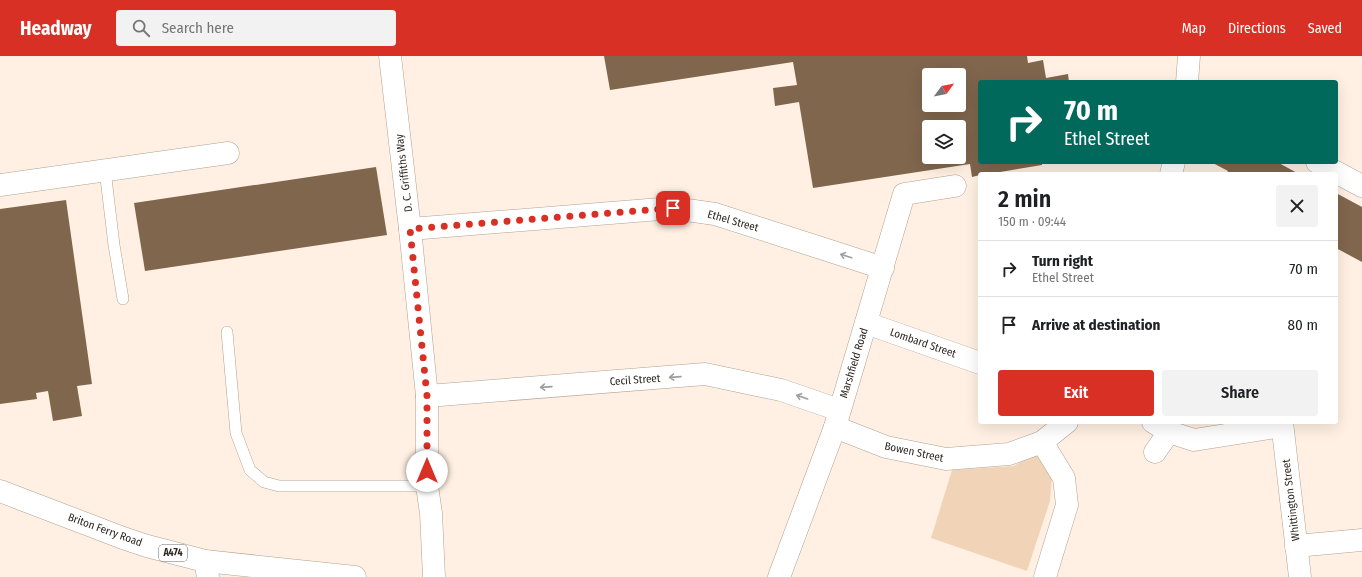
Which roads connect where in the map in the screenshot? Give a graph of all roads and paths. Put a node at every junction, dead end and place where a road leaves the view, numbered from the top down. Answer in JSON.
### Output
{"nodes":[{"id":1,"x":390,"y":56,"type":"edge"},
{"id":2,"x":1189,"y":56,"type":"edge"},
{"id":3,"x":1187,"y":80,"type":"edge"},
{"id":4,"x":228,"y":153,"type":"dead end"},
{"id":5,"x":1321,"y":164,"type":"edge"},
{"id":6,"x":105,"y":170,"type":"junction"},
{"id":7,"x":1336,"y":172,"type":"edge"},
{"id":8,"x":1338,"y":173,"type":"edge"},
{"id":9,"x":0,"y":186,"type":"edge"},
{"id":10,"x":955,"y":186,"type":"dead end"},
{"id":11,"x":1362,"y":186,"type":"edge"},
{"id":12,"x":410,"y":229,"type":"junction"},
{"id":13,"x":883,"y":268,"type":"junction"},
{"id":14,"x":123,"y":299,"type":"dead end"},
{"id":15,"x":866,"y":323,"type":"junction"},
{"id":16,"x":227,"y":332,"type":"dead end"},
{"id":17,"x":978,"y":362,"type":"edge"},
{"id":18,"x":427,"y":396,"type":"junction"},
{"id":19,"x":837,"y":419,"type":"junction"},
{"id":20,"x":1064,"y":424,"type":"edge"},
{"id":21,"x":1282,"y":424,"type":"edge"},
{"id":22,"x":1161,"y":427,"type":"edge"},
{"id":23,"x":1042,"y":442,"type":"junction"},
{"id":24,"x":1155,"y":452,"type":"dead end"},
{"id":25,"x":427,"y":486,"type":"junction"},
{"id":26,"x":0,"y":490,"type":"edge"},
{"id":27,"x":1362,"y":540,"type":"edge"},
{"id":28,"x":1296,"y":546,"type":"junction"},
{"id":29,"x":206,"y":569,"type":"edge"},
{"id":30,"x":355,"y":577,"type":"edge"},
{"id":31,"x":434,"y":577,"type":"edge"},
{"id":32,"x":779,"y":577,"type":"edge"},
{"id":33,"x":1044,"y":577,"type":"edge"},
{"id":34,"x":1300,"y":577,"type":"edge"}],
"edges":[{"from":1,"to":12,"type":"street","name":"D. C. Griffiths Way"},
{"from":2,"to":3,"type":"street"},
{"from":4,"to":6,"type":"street"},
{"from":5,"to":7,"type":"street"},
{"from":6,"to":9,"type":"street"},
{"from":6,"to":14,"type":"lane"},
{"from":8,"to":11,"type":"street"},
{"from":10,"to":13,"type":"street","name":"Marshfield Road"},
{"from":13,"to":12,"type":"street","name":"Ethel Street","one_way":true},
{"from":12,"to":18,"type":"street","name":"D. C. Griffiths Way"},
{"from":13,"to":15,"type":"street","name":"Marshfield Road"},
{"from":15,"to":17,"type":"street","name":"Lombard Street"},
{"from":15,"to":19,"type":"street","name":"Marshfield Road"},
{"from":16,"to":25,"type":"lane"},
{"from":19,"to":18,"type":"street","name":"Cecil Street","one_way":true},
{"from":18,"to":25,"type":"street","name":"D. C. Griffiths Way"},
{"from":19,"to":23,"type":"street","name":"Bowen Street"},
{"from":19,"to":32,"type":"street","name":"Marshfield Road"},
{"from":20,"to":23,"type":"street","name":"Bowen Street"},
{"from":21,"to":22,"type":"street"},
{"from":21,"to":28,"type":"street","name":"Whittington Street"},
{"from":22,"to":24,"type":"street"},
{"from":23,"to":33,"type":"street"},
{"from":25,"to":31,"type":"street","name":"D. C. Griffiths Way"},
{"from":26,"to":29,"type":"street","name":"Briton Ferry Road","number":"A474"},
{"from":27,"to":28,"type":"street"},
{"from":28,"to":34,"type":"street","name":"Whittington Street"},
{"from":29,"to":30,"type":"street","name":"Briton Ferry Road","number":"A474"}]}
